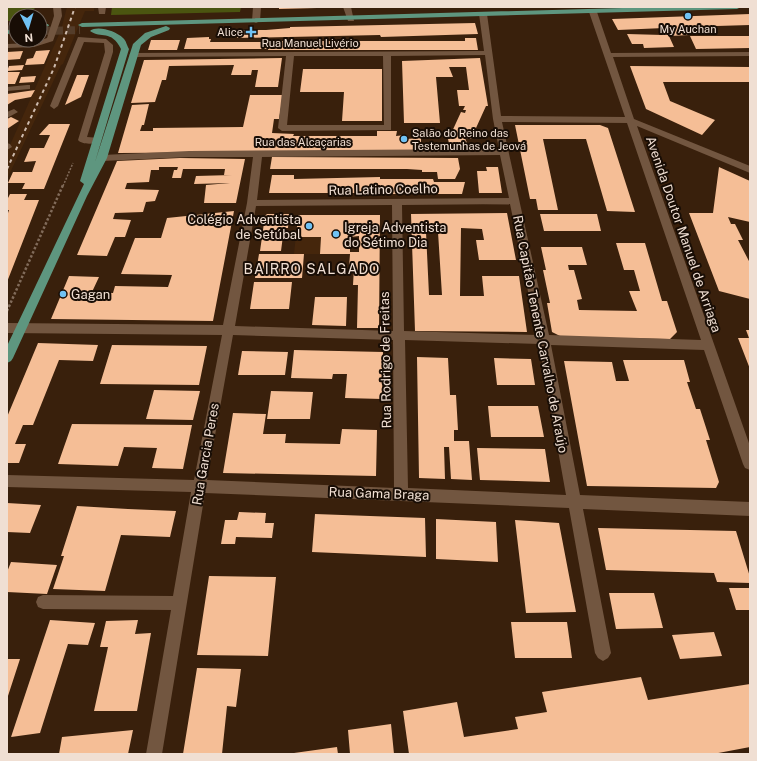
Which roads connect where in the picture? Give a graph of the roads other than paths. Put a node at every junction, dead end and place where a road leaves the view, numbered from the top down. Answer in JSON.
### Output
{"nodes":[{"id":1,"x":57,"y":7,"type":"edge"},
{"id":2,"x":257,"y":7,"type":"edge"},
{"id":3,"x":347,"y":7,"type":"edge"},
{"id":4,"x":737,"y":7,"type":"edge"},
{"id":5,"x":577,"y":10,"type":"edge"},
{"id":6,"x":593,"y":12,"type":"junction"},
{"id":7,"x":482,"y":14,"type":"junction"},
{"id":8,"x":351,"y":18,"type":"junction"},
{"id":9,"x":256,"y":21,"type":"junction"},
{"id":10,"x":195,"y":23,"type":"junction"},
{"id":11,"x":7,"y":46,"type":"edge"},
{"id":12,"x":133,"y":53,"type":"junction"},
{"id":13,"x":386,"y":53,"type":"junction"},
{"id":14,"x":290,"y":54,"type":"junction"},
{"id":15,"x":488,"y":54,"type":"junction"},
{"id":16,"x":750,"y":54,"type":"edge"},
{"id":17,"x":607,"y":55,"type":"junction"},
{"id":18,"x":27,"y":87,"type":"dead end"},
{"id":19,"x":7,"y":88,"type":"edge"},
{"id":20,"x":54,"y":106,"type":"dead end"},
{"id":21,"x":497,"y":119,"type":"junction"},
{"id":22,"x":630,"y":120,"type":"junction"},
{"id":23,"x":97,"y":140,"type":"junction"},
{"id":24,"x":504,"y":152,"type":"junction"},
{"id":25,"x":258,"y":155,"type":"junction"},
{"id":26,"x":102,"y":158,"type":"junction"},
{"id":27,"x":750,"y":170,"type":"edge"},
{"id":28,"x":82,"y":196,"type":"junction"},
{"id":29,"x":514,"y":200,"type":"junction"},
{"id":30,"x":397,"y":201,"type":"junction"},
{"id":31,"x":252,"y":203,"type":"junction"},
{"id":32,"x":7,"y":328,"type":"edge"},
{"id":33,"x":21,"y":328,"type":"junction"},
{"id":34,"x":227,"y":330,"type":"junction"},
{"id":35,"x":399,"y":335,"type":"junction"},
{"id":36,"x":544,"y":340,"type":"junction"},
{"id":37,"x":708,"y":346,"type":"junction"},
{"id":38,"x":7,"y":358,"type":"edge"},
{"id":39,"x":750,"y":464,"type":"edge"},
{"id":40,"x":7,"y":481,"type":"edge"},
{"id":41,"x":199,"y":486,"type":"junction"},
{"id":42,"x":401,"y":494,"type":"junction"},
{"id":43,"x":574,"y":502,"type":"junction"},
{"id":44,"x":750,"y":509,"type":"edge"},
{"id":45,"x":42,"y":602,"type":"dead end"},
{"id":46,"x":179,"y":603,"type":"junction"},
{"id":47,"x":603,"y":653,"type":"dead end"},
{"id":48,"x":154,"y":754,"type":"edge"}],
"edges":[{"from":1,"to":11,"type":"street"},
{"from":2,"to":9,"type":"street"},
{"from":3,"to":8,"type":"street"},
{"from":4,"to":6,"type":"main road"},
{"from":5,"to":6,"type":"main road"},
{"from":5,"to":7,"type":"main road"},
{"from":6,"to":17,"type":"street","name":"Avenida Doutor Manuel de Arriaga"},
{"from":7,"to":8,"type":"main road"},
{"from":7,"to":15,"type":"street","name":"Rua Capitão Tenente Carvalho de Araújo"},
{"from":8,"to":9,"type":"main road"},
{"from":9,"to":10,"type":"main road"},
{"from":10,"to":12,"type":"main road"},
{"from":10,"to":23,"type":"main road"},
{"from":12,"to":14,"type":"street","name":"Rua Manuel Livério"},
{"from":12,"to":26,"type":"main road"},
{"from":13,"to":14,"type":"street","name":"Rua Manuel Livério"},
{"from":13,"to":14,"type":"street"},
{"from":13,"to":15,"type":"street","name":"Rua Manuel Livério"},
{"from":15,"to":21,"type":"street","name":"Rua Capitão Tenente Carvalho de Araújo"},
{"from":16,"to":17,"type":"street"},
{"from":17,"to":22,"type":"street","name":"Avenida Doutor Manuel de Arriaga"},
{"from":18,"to":19,"type":"street"},
{"from":20,"to":23,"type":"street"},
{"from":21,"to":22,"type":"street"},
{"from":21,"to":24,"type":"street","name":"Rua Capitão Tenente Carvalho de Araújo"},
{"from":22,"to":27,"type":"street"},
{"from":22,"to":37,"type":"street","name":"Avenida Doutor Manuel de Arriaga"},
{"from":23,"to":28,"type":"main road"},
{"from":24,"to":25,"type":"street","name":"Rua das Alcaçarias"},
{"from":24,"to":29,"type":"street","name":"Rua Capitão Tenente Carvalho de Araújo"},
{"from":25,"to":26,"type":"street","name":"Rua das Alcaçarias"},
{"from":25,"to":31,"type":"street","name":"Rua Garcia Peres"},
{"from":26,"to":28,"type":"main road"},
{"from":28,"to":33,"type":"main road"},
{"from":29,"to":30,"type":"street","name":"Rua Latino Coelho"},
{"from":29,"to":36,"type":"street","name":"Rua Capitão Tenente Carvalho de Araújo"},
{"from":30,"to":31,"type":"street","name":"Rua Latino Coelho"},
{"from":30,"to":35,"type":"street","name":"Rua Rodrigo de Freitas"},
{"from":31,"to":34,"type":"street","name":"Rua Garcia Peres"},
{"from":32,"to":33,"type":"street"},
{"from":33,"to":34,"type":"street"},
{"from":33,"to":38,"type":"main road"},
{"from":34,"to":35,"type":"street"},
{"from":34,"to":41,"type":"street","name":"Rua Garcia Peres"},
{"from":35,"to":36,"type":"street"},
{"from":35,"to":42,"type":"street","name":"Rua Rodrigo de Freitas"},
{"from":36,"to":37,"type":"street"},
{"from":36,"to":43,"type":"street","name":"Rua Capitão Tenente Carvalho de Araújo"},
{"from":37,"to":39,"type":"street","name":"Avenida Doutor Manuel de Arriaga"},
{"from":40,"to":41,"type":"street","name":"Rua Gama Braga"},
{"from":41,"to":42,"type":"street","name":"Rua Gama Braga"},
{"from":41,"to":46,"type":"street","name":"Rua Garcia Peres"},
{"from":42,"to":43,"type":"street","name":"Rua Gama Braga"},
{"from":43,"to":44,"type":"street","name":"Rua Gama Braga"},
{"from":43,"to":47,"type":"street","name":"Rua Capitão Tenente Carvalho de Araújo"},
{"from":45,"to":46,"type":"street"},
{"from":46,"to":48,"type":"street","name":"Rua Garcia Peres"}]}
